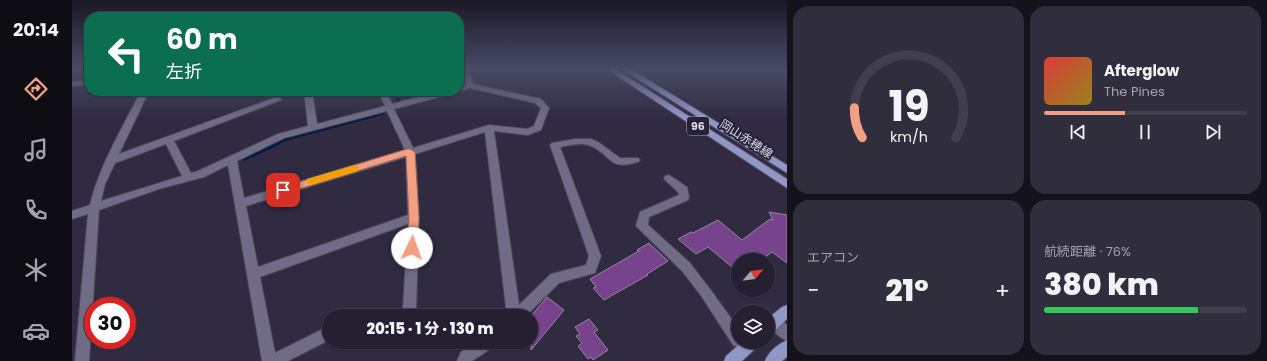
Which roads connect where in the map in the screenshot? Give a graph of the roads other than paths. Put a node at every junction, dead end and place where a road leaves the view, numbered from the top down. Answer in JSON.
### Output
{"nodes":[{"id":1,"x":635,"y":85,"type":"edge"},
{"id":2,"x":651,"y":85,"type":"edge"},
{"id":3,"x":470,"y":86,"type":"joint"},
{"id":4,"x":464,"y":88,"type":"edge"},
{"id":5,"x":142,"y":96,"type":"edge"},
{"id":6,"x":309,"y":96,"type":"edge"},
{"id":7,"x":384,"y":96,"type":"edge"},
{"id":8,"x":432,"y":96,"type":"edge"},
{"id":9,"x":277,"y":100,"type":"dead end"},
{"id":10,"x":390,"y":107,"type":"junction"},
{"id":11,"x":312,"y":127,"type":"junction"},
{"id":12,"x":489,"y":128,"type":"junction"},
{"id":13,"x":169,"y":140,"type":"junction"},
{"id":14,"x":410,"y":152,"type":"junction"},
{"id":15,"x":232,"y":160,"type":"junction"},
{"id":16,"x":635,"y":160,"type":"dead end"},
{"id":17,"x":110,"y":161,"type":"junction"},
{"id":18,"x":787,"y":170,"type":"edge"},
{"id":19,"x":188,"y":178,"type":"junction"},
{"id":20,"x":669,"y":179,"type":"dead end"},
{"id":21,"x":787,"y":184,"type":"edge"},
{"id":22,"x":241,"y":203,"type":"junction"},
{"id":23,"x":94,"y":208,"type":"junction"},
{"id":24,"x":72,"y":216,"type":"edge"},
{"id":25,"x":414,"y":218,"type":"junction"},
{"id":26,"x":253,"y":274,"type":"junction"},
{"id":27,"x":409,"y":309,"type":"edge"},
{"id":28,"x":513,"y":309,"type":"edge"},
{"id":29,"x":524,"y":309,"type":"edge"},
{"id":30,"x":787,"y":311,"type":"edge"},
{"id":31,"x":775,"y":322,"type":"edge"},
{"id":32,"x":731,"y":327,"type":"edge"},
{"id":33,"x":775,"y":327,"type":"edge"},
{"id":34,"x":787,"y":334,"type":"edge"},
{"id":35,"x":322,"y":337,"type":"edge"},
{"id":36,"x":787,"y":347,"type":"edge"},
{"id":37,"x":478,"y":349,"type":"edge"},
{"id":38,"x":739,"y":349,"type":"edge"},
{"id":39,"x":82,"y":361,"type":"edge"},
{"id":40,"x":269,"y":361,"type":"edge"},
{"id":41,"x":273,"y":361,"type":"edge"},
{"id":42,"x":464,"y":361,"type":"edge"},
{"id":43,"x":731,"y":361,"type":"edge"},
{"id":44,"x":772,"y":361,"type":"edge"}],
"edges":[{"from":1,"to":21,"type":"main road","name":"岡山赤穂線","number":"96"},
{"from":2,"to":18,"type":"main road","name":"岡山赤穂線","number":"96"},
{"from":3,"to":4,"type":"street"},
{"from":3,"to":12,"type":"street"},
{"from":5,"to":17,"type":"street"},
{"from":6,"to":11,"type":"street"},
{"from":7,"to":10,"type":"street"},
{"from":8,"to":10,"type":"street"},
{"from":9,"to":13,"type":"street"},
{"from":10,"to":11,"type":"street"},
{"from":10,"to":14,"type":"street"},
{"from":11,"to":15,"type":"street"},
{"from":12,"to":14,"type":"street"},
{"from":12,"to":28,"type":"street"},
{"from":13,"to":17,"type":"street"},
{"from":13,"to":19,"type":"street"},
{"from":14,"to":22,"type":"street"},
{"from":14,"to":25,"type":"street"},
{"from":15,"to":19,"type":"street"},
{"from":15,"to":22,"type":"street"},
{"from":16,"to":29,"type":"street"},
{"from":17,"to":23,"type":"street"},
{"from":19,"to":23,"type":"street"},
{"from":20,"to":32,"type":"street"},
{"from":22,"to":26,"type":"street"},
{"from":23,"to":24,"type":"street"},
{"from":23,"to":39,"type":"street"},
{"from":25,"to":26,"type":"street"},
{"from":25,"to":27,"type":"street"},
{"from":26,"to":40,"type":"street"},
{"from":30,"to":31,"type":"main road"},
{"from":33,"to":34,"type":"street"},
{"from":35,"to":41,"type":"street"},
{"from":36,"to":44,"type":"main road"},
{"from":37,"to":42,"type":"street"},
{"from":38,"to":43,"type":"main road"}]}
